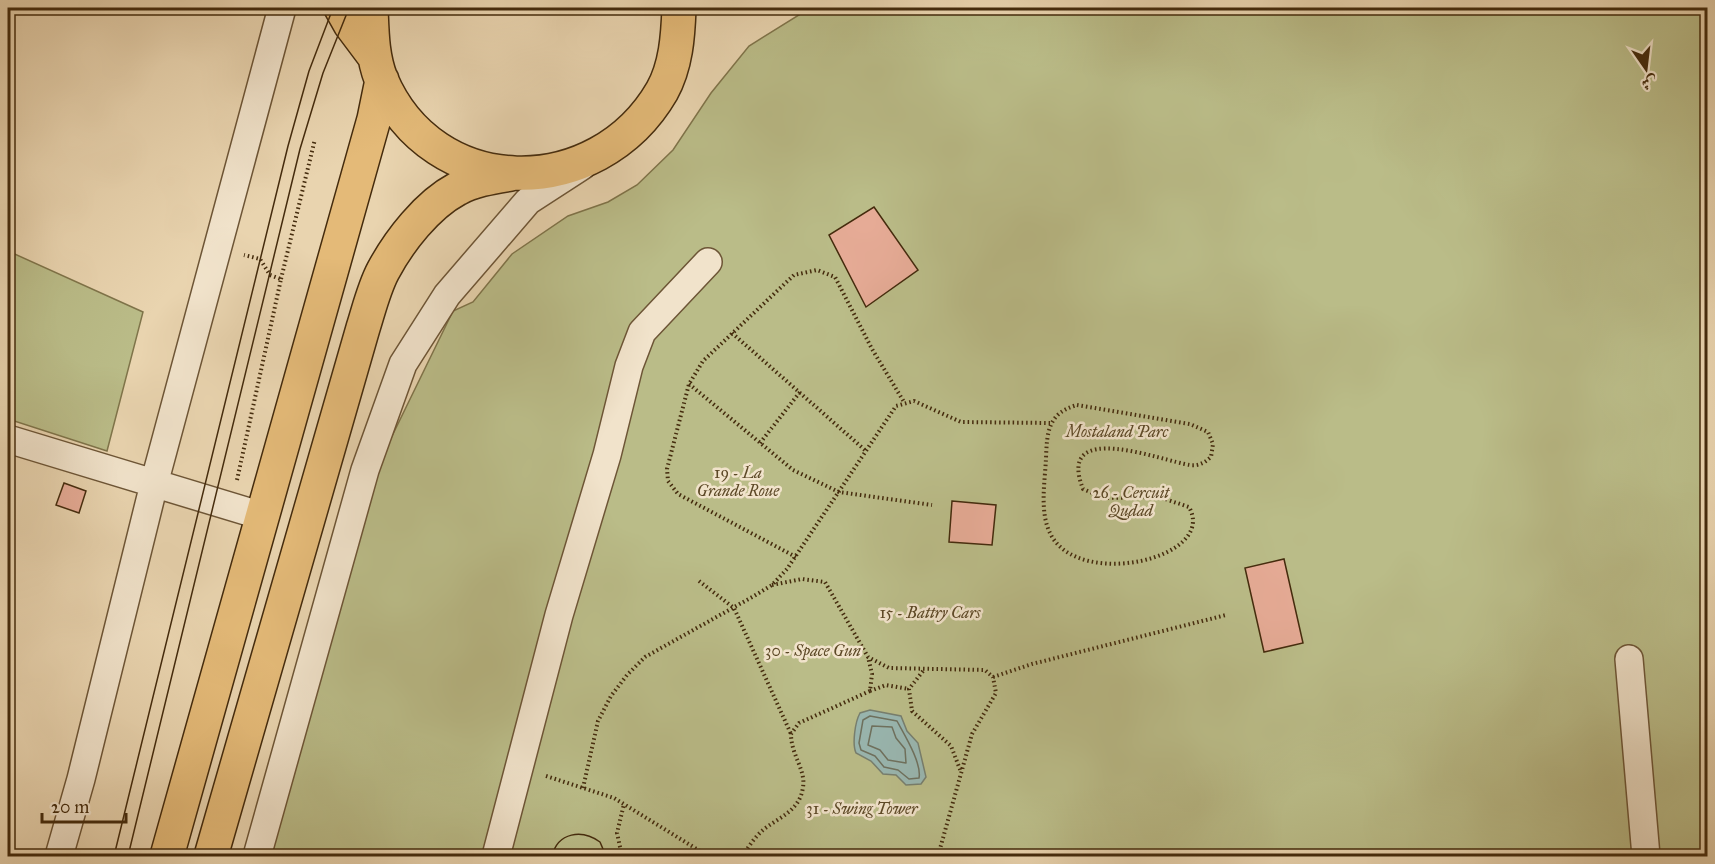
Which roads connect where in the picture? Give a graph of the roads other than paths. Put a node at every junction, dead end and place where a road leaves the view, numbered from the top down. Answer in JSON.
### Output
{"nodes":[{"id":1,"x":341,"y":8,"type":"edge"},
{"id":2,"x":371,"y":8,"type":"edge"},
{"id":3,"x":678,"y":8,"type":"edge"},
{"id":4,"x":692,"y":8,"type":"edge"},
{"id":5,"x":282,"y":9,"type":"edge"},
{"id":6,"x":678,"y":46,"type":"junction"},
{"id":7,"x":378,"y":68,"type":"junction"},
{"id":8,"x":598,"y":156,"type":"junction"},
{"id":9,"x":511,"y":174,"type":"junction"},
{"id":10,"x":708,"y":262,"type":"dead end"},
{"id":11,"x":8,"y":439,"type":"edge"},
{"id":12,"x":154,"y":484,"type":"junction"},
{"id":13,"x":262,"y":516,"type":"junction"},
{"id":14,"x":1629,"y":659,"type":"dead end"},
{"id":15,"x":58,"y":856,"type":"edge"},
{"id":16,"x":167,"y":856,"type":"edge"},
{"id":17,"x":211,"y":856,"type":"edge"},
{"id":18,"x":256,"y":856,"type":"edge"},
{"id":19,"x":496,"y":856,"type":"edge"},
{"id":20,"x":1646,"y":856,"type":"edge"}],
"edges":[{"from":1,"to":7,"type":"highway"},
{"from":2,"to":7,"type":"highway"},
{"from":3,"to":6,"type":"highway"},
{"from":4,"to":6,"type":"highway"},
{"from":5,"to":12,"type":"street"},
{"from":6,"to":8,"type":"highway"},
{"from":7,"to":9,"type":"highway"},
{"from":7,"to":13,"type":"highway"},
{"from":8,"to":9,"type":"highway"},
{"from":8,"to":18,"type":"street"},
{"from":9,"to":17,"type":"highway"},
{"from":10,"to":19,"type":"street"},
{"from":11,"to":12,"type":"street"},
{"from":12,"to":13,"type":"street"},
{"from":12,"to":15,"type":"street"},
{"from":13,"to":16,"type":"highway"},
{"from":14,"to":20,"type":"street"}]}
